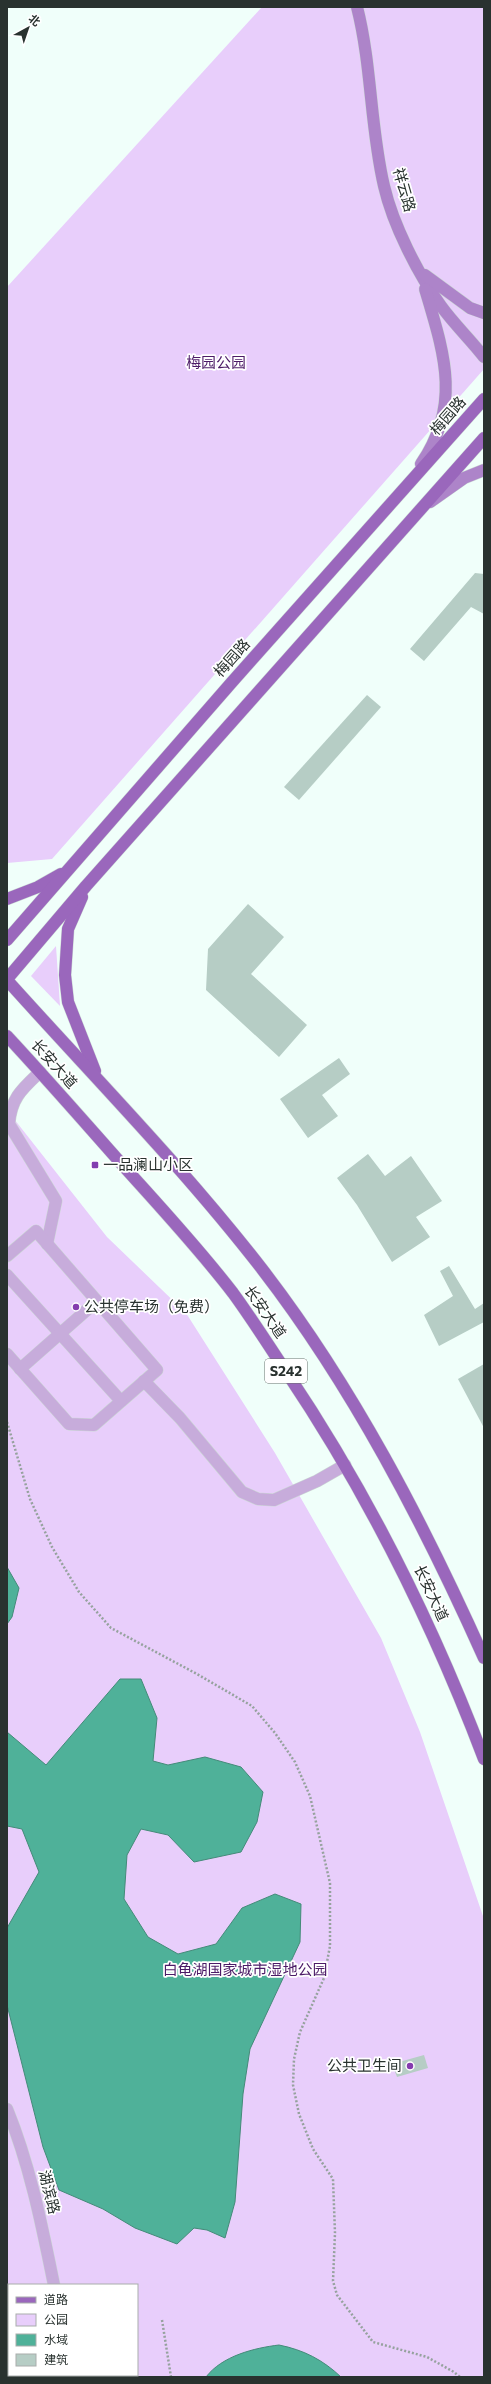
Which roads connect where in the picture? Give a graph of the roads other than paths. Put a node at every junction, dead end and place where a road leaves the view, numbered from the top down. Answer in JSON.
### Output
{"nodes":[{"id":1,"x":357,"y":7,"type":"edge"},
{"id":2,"x":420,"y":272,"type":"junction"},
{"id":3,"x":484,"y":313,"type":"edge"},
{"id":4,"x":484,"y":357,"type":"edge"},
{"id":5,"x":484,"y":399,"type":"edge"},
{"id":6,"x":484,"y":438,"type":"edge"},
{"id":7,"x":484,"y":470,"type":"edge"},
{"id":8,"x":404,"y":489,"type":"junction"},
{"id":9,"x":421,"y":509,"type":"junction"},
{"id":10,"x":67,"y":871,"type":"junction"},
{"id":11,"x":86,"y":886,"type":"junction"},
{"id":12,"x":7,"y":898,"type":"edge"},
{"id":13,"x":7,"y":940,"type":"edge"},
{"id":14,"x":7,"y":980,"type":"edge"},
{"id":15,"x":7,"y":1036,"type":"edge"},
{"id":16,"x":40,"y":1072,"type":"junction"},
{"id":17,"x":97,"y":1078,"type":"junction"},
{"id":18,"x":47,"y":1244,"type":"junction"},
{"id":19,"x":7,"y":1256,"type":"edge"},
{"id":20,"x":7,"y":1275,"type":"edge"},
{"id":21,"x":97,"y":1301,"type":"junction"},
{"id":22,"x":61,"y":1333,"type":"junction"},
{"id":23,"x":7,"y":1354,"type":"edge"},
{"id":24,"x":20,"y":1368,"type":"junction"},
{"id":25,"x":144,"y":1381,"type":"junction"},
{"id":26,"x":121,"y":1401,"type":"junction"},
{"id":27,"x":345,"y":1465,"type":"junction"},
{"id":28,"x":484,"y":1658,"type":"edge"},
{"id":29,"x":484,"y":1759,"type":"edge"},
{"id":30,"x":7,"y":2109,"type":"edge"},
{"id":31,"x":54,"y":2284,"type":"edge"}],
"edges":[{"from":1,"to":2,"type":"main road","name":"祥云路"},
{"from":2,"to":3,"type":"main road"},
{"from":2,"to":4,"type":"main road","name":"祥云路"},
{"from":2,"to":8,"type":"main road"},
{"from":5,"to":8,"type":"main road","name":"梅园路"},
{"from":6,"to":9,"type":"main road"},
{"from":7,"to":9,"type":"main road"},
{"from":8,"to":10,"type":"main road","name":"梅园路"},
{"from":9,"to":11,"type":"main road"},
{"from":10,"to":12,"type":"main road"},
{"from":10,"to":13,"type":"main road","name":"梅园路"},
{"from":11,"to":14,"type":"main road"},
{"from":11,"to":17,"type":"main road"},
{"from":14,"to":17,"type":"main road","name":"长安大道","number":"S242"},
{"from":15,"to":16,"type":"main road","name":"长安大道","number":"S242"},
{"from":16,"to":18,"type":"street"},
{"from":16,"to":27,"type":"main road","name":"长安大道","number":"S242"},
{"from":17,"to":28,"type":"main road","name":"长安大道","number":"S242"},
{"from":18,"to":19,"type":"street"},
{"from":18,"to":21,"type":"street"},
{"from":20,"to":22,"type":"street"},
{"from":21,"to":22,"type":"street"},
{"from":21,"to":25,"type":"street"},
{"from":22,"to":24,"type":"street"},
{"from":22,"to":26,"type":"street"},
{"from":23,"to":24,"type":"street"},
{"from":24,"to":26,"type":"street"},
{"from":25,"to":26,"type":"street"},
{"from":25,"to":27,"type":"street"},
{"from":27,"to":29,"type":"main road","name":"长安大道","number":"S242"},
{"from":30,"to":31,"type":"street","name":"湖滨路"}]}
